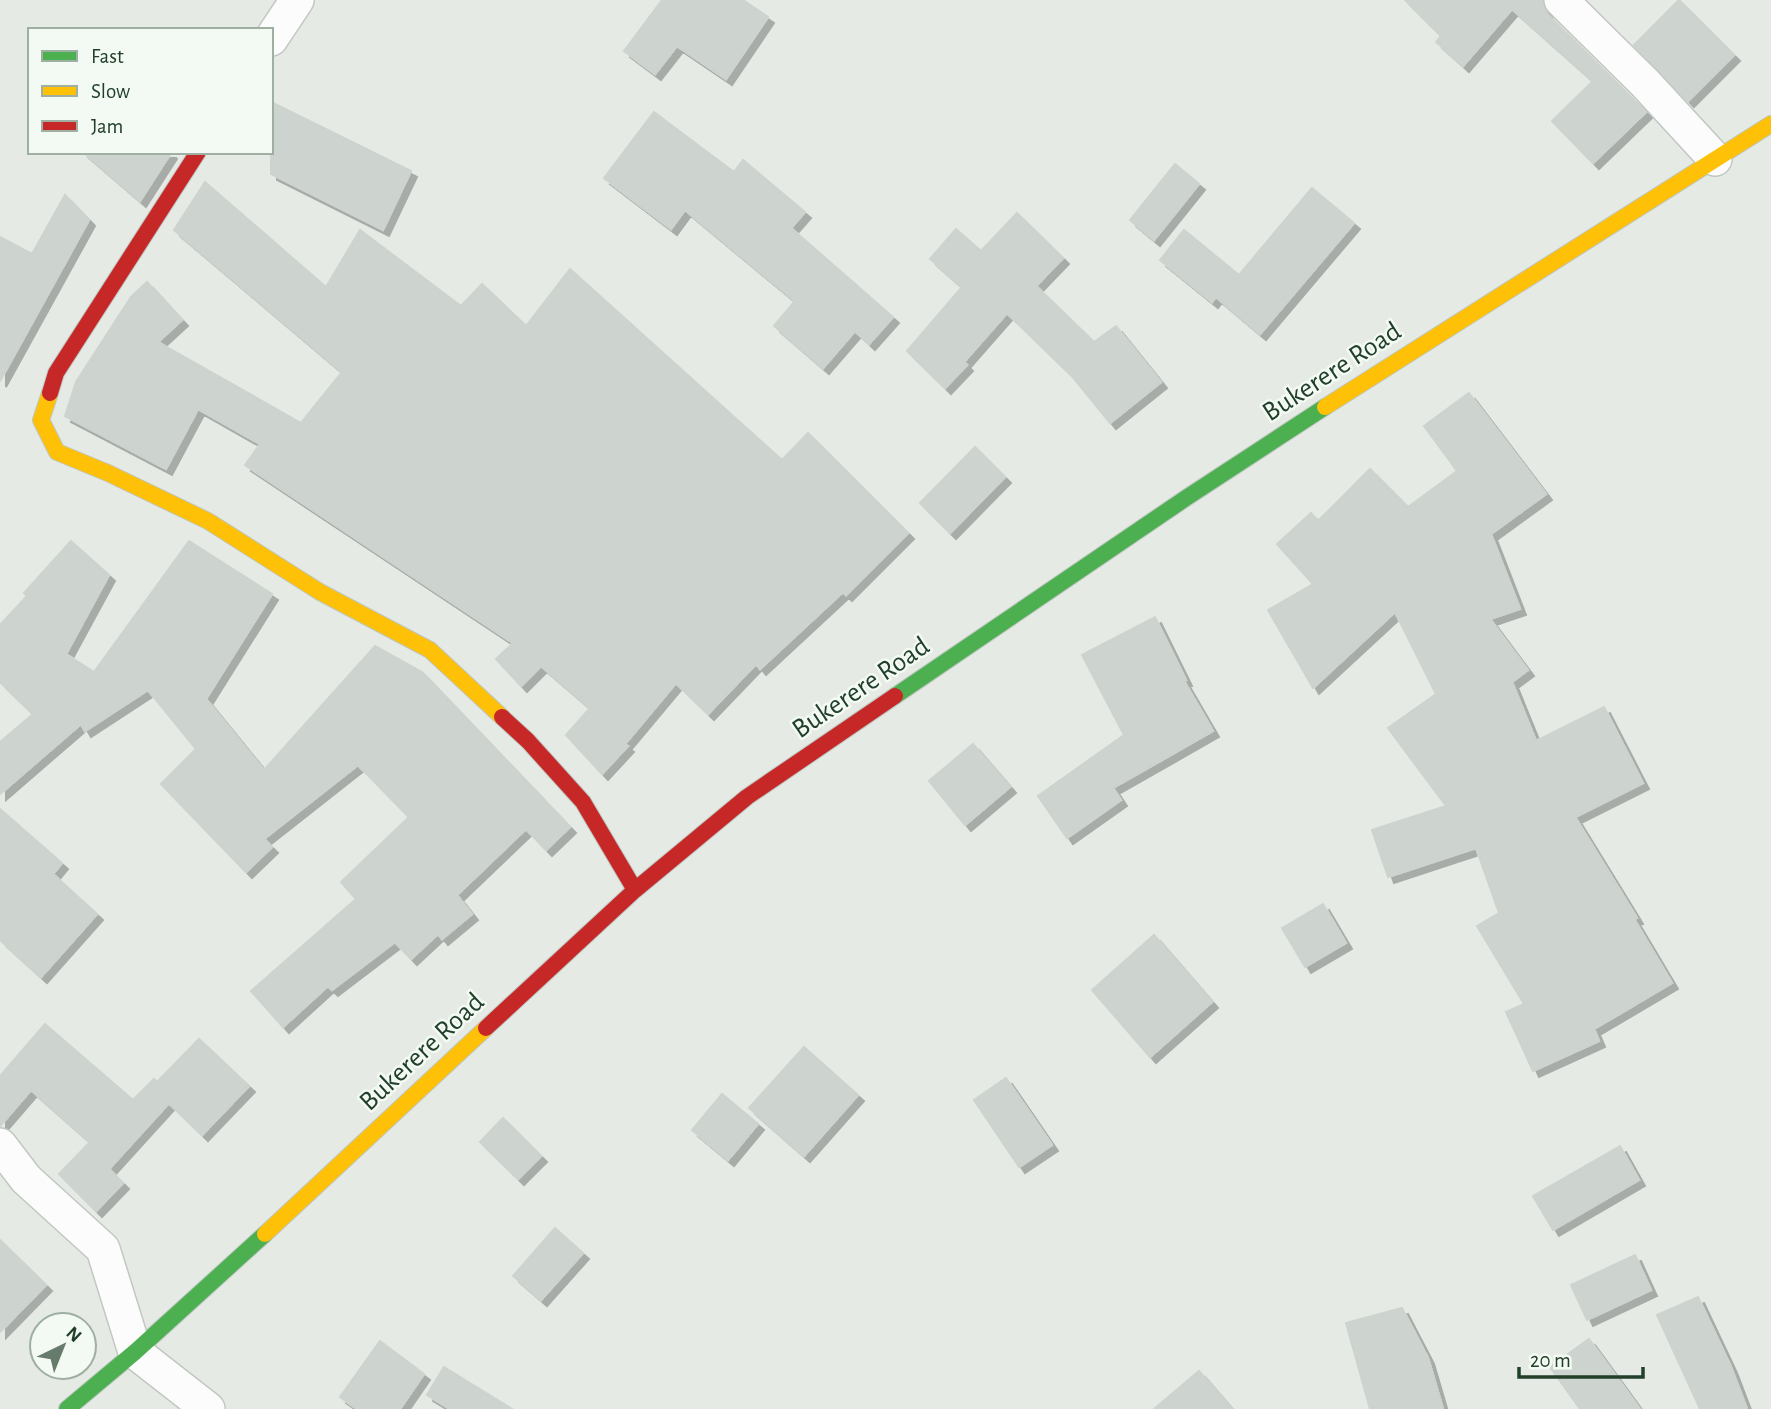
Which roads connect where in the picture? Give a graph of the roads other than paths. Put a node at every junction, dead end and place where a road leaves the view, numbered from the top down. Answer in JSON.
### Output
{"nodes":[{"id":1,"x":297,"y":0,"type":"edge"},
{"id":2,"x":1561,"y":0,"type":"edge"},
{"id":3,"x":273,"y":37,"type":"edge"},
{"id":4,"x":1771,"y":124,"type":"edge"},
{"id":5,"x":197,"y":154,"type":"edge"},
{"id":6,"x":1715,"y":159,"type":"junction"},
{"id":7,"x":635,"y":890,"type":"junction"},
{"id":8,"x":0,"y":1145,"type":"edge"},
{"id":9,"x":135,"y":1352,"type":"junction"},
{"id":10,"x":67,"y":1409,"type":"edge"},
{"id":11,"x":208,"y":1409,"type":"edge"}],
"edges":[{"from":1,"to":3,"type":"street"},
{"from":2,"to":6,"type":"street"},
{"from":4,"to":6,"type":"street","name":"Bukerere Road"},
{"from":5,"to":7,"type":"street"},
{"from":6,"to":7,"type":"street","name":"Bukerere Road"},
{"from":7,"to":9,"type":"street","name":"Bukerere Road"},
{"from":8,"to":9,"type":"street"},
{"from":9,"to":10,"type":"street","name":"Bukerere Road"},
{"from":9,"to":11,"type":"street"}]}
